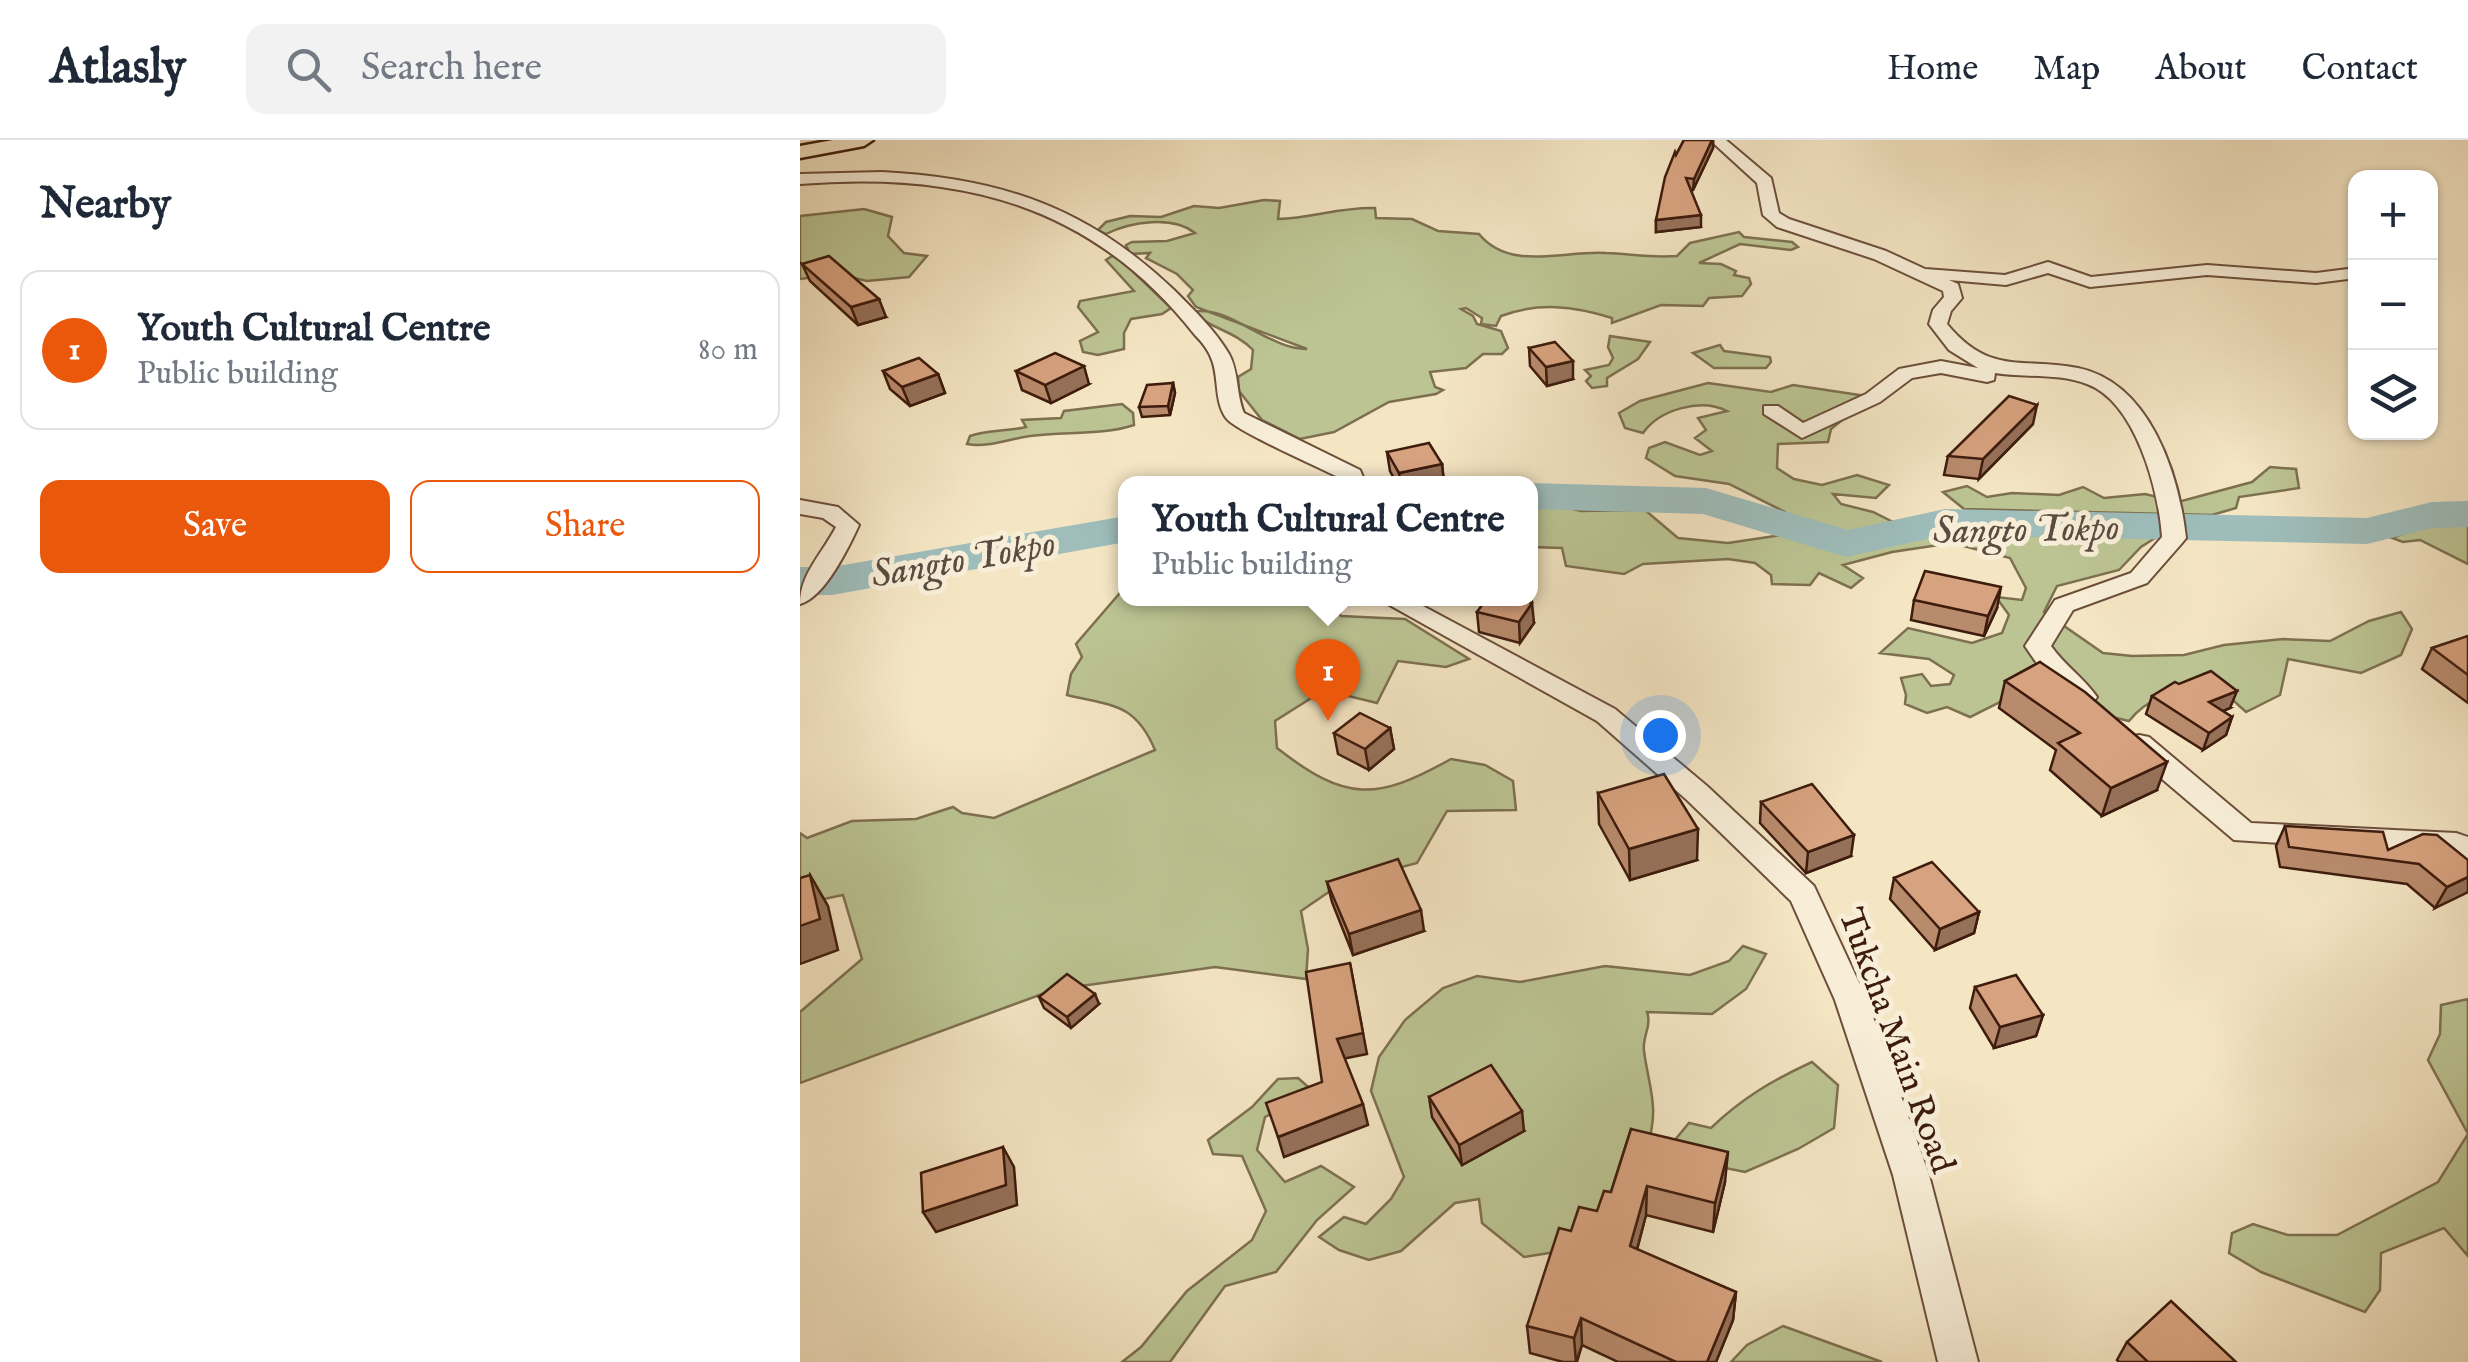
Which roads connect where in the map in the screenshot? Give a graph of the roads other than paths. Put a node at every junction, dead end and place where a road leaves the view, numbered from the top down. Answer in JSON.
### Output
{"nodes":[{"id":1,"x":864,"y":140,"type":"edge"},
{"id":2,"x":1717,"y":140,"type":"edge"},
{"id":3,"x":800,"y":152,"type":"edge"},
{"id":4,"x":800,"y":179,"type":"edge"},
{"id":5,"x":1925,"y":272,"type":"junction"},
{"id":6,"x":2348,"y":274,"type":"edge"},
{"id":7,"x":2017,"y":372,"type":"junction"},
{"id":8,"x":1771,"y":410,"type":"dead end"},
{"id":9,"x":1352,"y":476,"type":"edge"},
{"id":10,"x":800,"y":507,"type":"edge"},
{"id":11,"x":802,"y":595,"type":"edge"},
{"id":12,"x":1403,"y":606,"type":"edge"},
{"id":13,"x":2468,"y":851,"type":"edge"},
{"id":14,"x":1958,"y":1362,"type":"edge"}],
"edges":[{"from":1,"to":3,"type":"main road"},
{"from":2,"to":5,"type":"street"},
{"from":4,"to":9,"type":"street"},
{"from":5,"to":6,"type":"street"},
{"from":5,"to":7,"type":"street"},
{"from":7,"to":8,"type":"street"},
{"from":7,"to":13,"type":"street"},
{"from":10,"to":11,"type":"street"},
{"from":12,"to":14,"type":"street","name":"Tukcha Main Road"}]}
